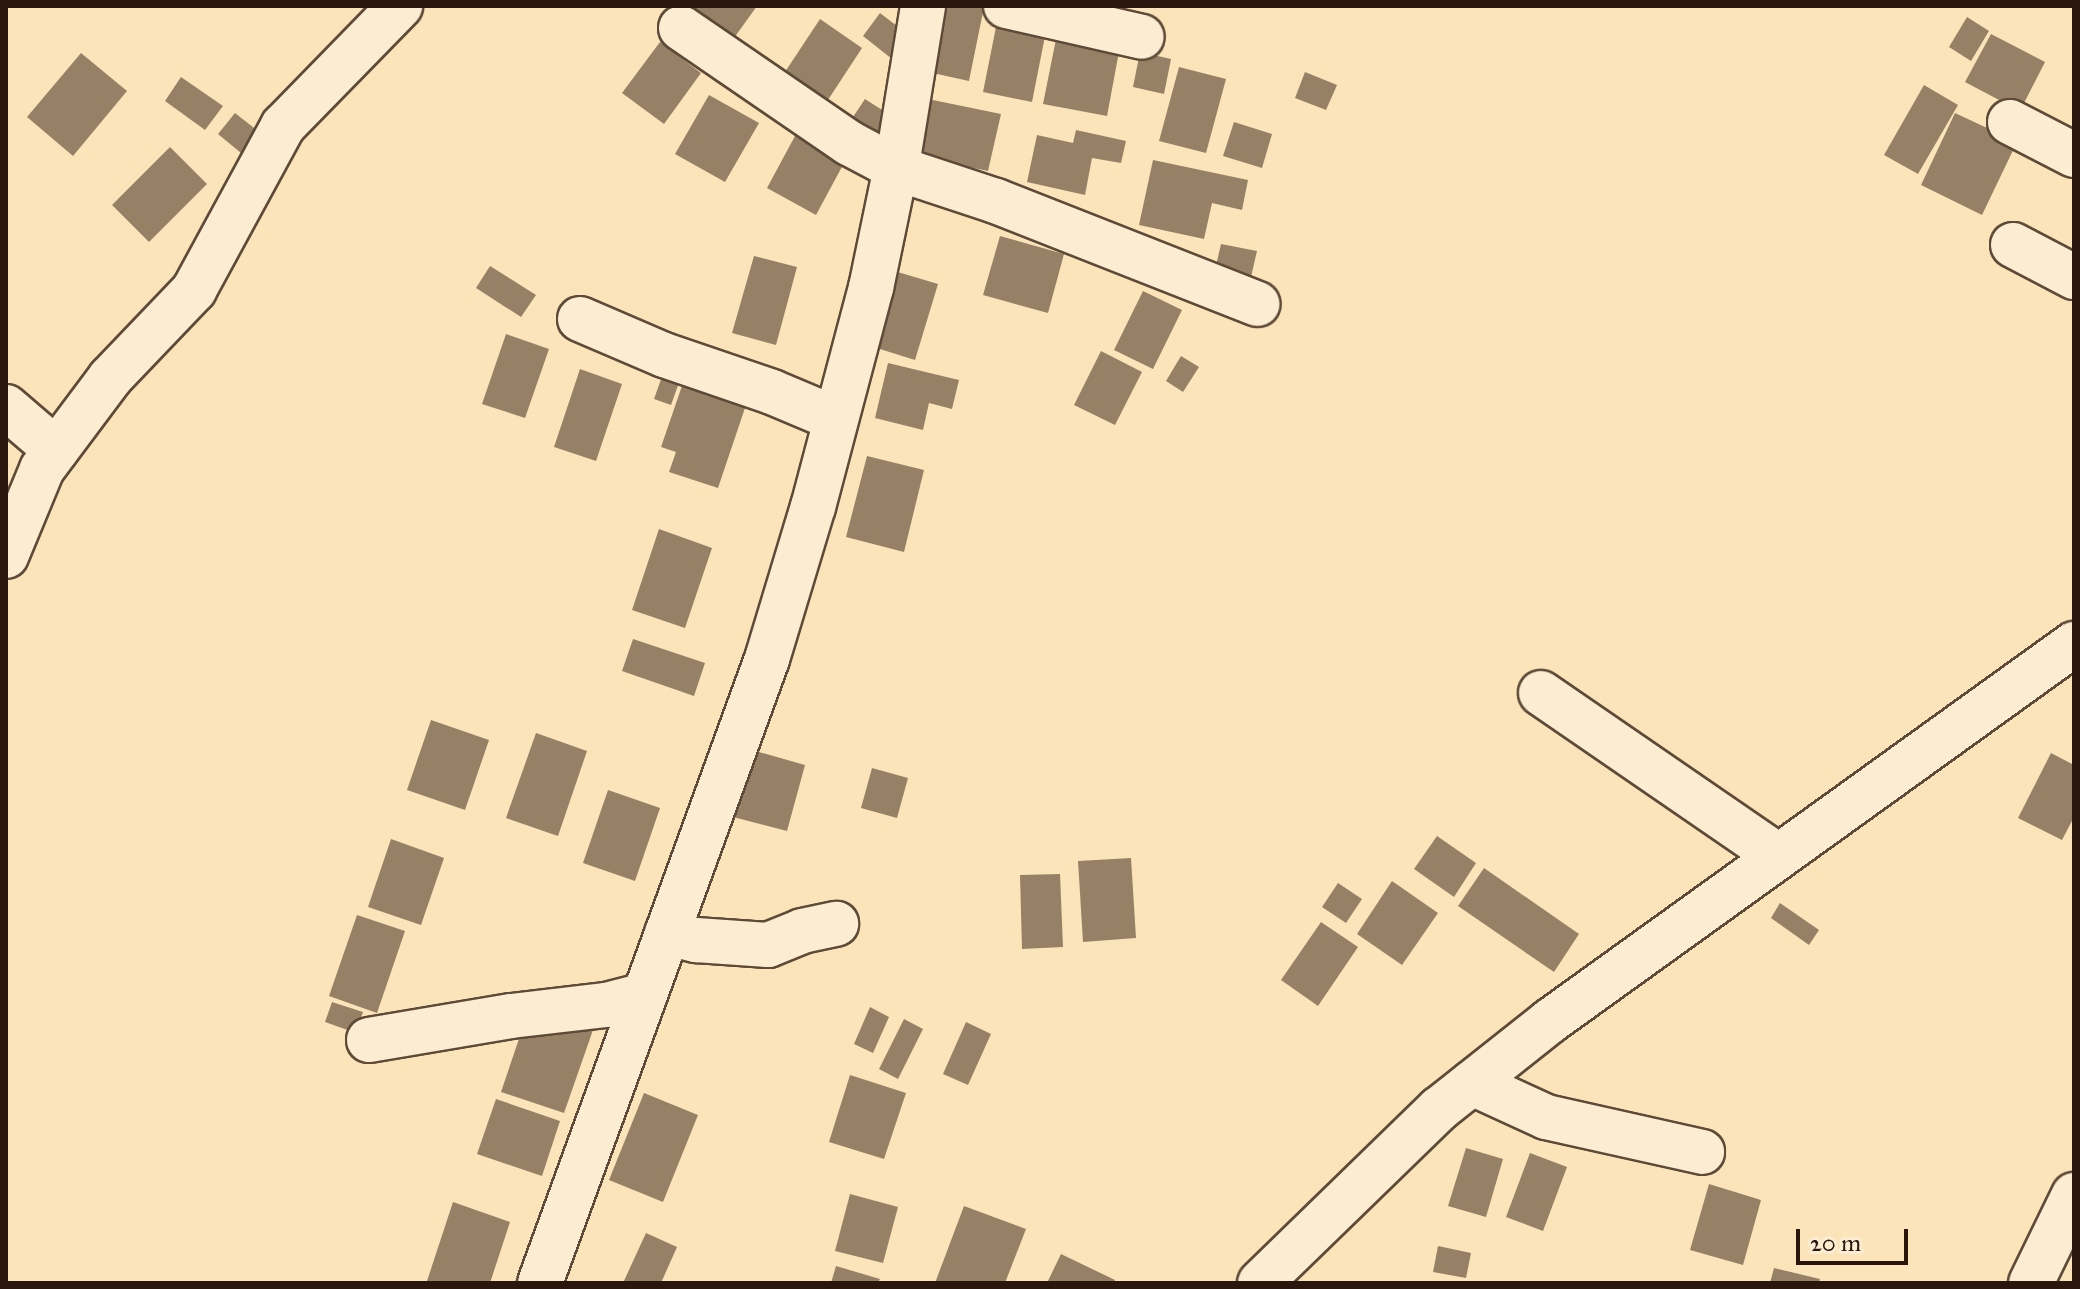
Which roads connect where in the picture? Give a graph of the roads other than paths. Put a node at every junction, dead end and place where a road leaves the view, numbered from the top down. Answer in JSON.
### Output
{"nodes":[{"id":1,"x":400,"y":6,"type":"edge"},
{"id":2,"x":923,"y":6,"type":"edge"},
{"id":3,"x":1006,"y":6,"type":"edge"},
{"id":4,"x":681,"y":28,"type":"dead end"},
{"id":5,"x":1142,"y":37,"type":"dead end"},
{"id":6,"x":2010,"y":122,"type":"dead end"},
{"id":7,"x":2074,"y":155,"type":"edge"},
{"id":8,"x":896,"y":168,"type":"junction"},
{"id":9,"x":2013,"y":245,"type":"dead end"},
{"id":10,"x":2074,"y":277,"type":"edge"},
{"id":11,"x":1257,"y":304,"type":"dead end"},
{"id":12,"x":580,"y":319,"type":"dead end"},
{"id":13,"x":6,"y":407,"type":"edge"},
{"id":14,"x":836,"y":419,"type":"junction"},
{"id":15,"x":56,"y":450,"type":"junction"},
{"id":16,"x":6,"y":556,"type":"edge"},
{"id":17,"x":2074,"y":644,"type":"edge"},
{"id":18,"x":1541,"y":693,"type":"dead end"},
{"id":19,"x":1778,"y":856,"type":"junction"},
{"id":20,"x":836,"y":924,"type":"dead end"},
{"id":21,"x":667,"y":933,"type":"junction"},
{"id":22,"x":645,"y":995,"type":"junction"},
{"id":23,"x":369,"y":1040,"type":"dead end"},
{"id":24,"x":1472,"y":1083,"type":"junction"},
{"id":25,"x":1702,"y":1152,"type":"dead end"},
{"id":26,"x":2074,"y":1195,"type":"edge"},
{"id":27,"x":540,"y":1283,"type":"edge"},
{"id":28,"x":1260,"y":1283,"type":"edge"},
{"id":29,"x":2031,"y":1283,"type":"edge"}],
"edges":[{"from":1,"to":15,"type":"street"},
{"from":2,"to":8,"type":"street"},
{"from":3,"to":5,"type":"street"},
{"from":4,"to":8,"type":"street"},
{"from":6,"to":7,"type":"street"},
{"from":8,"to":11,"type":"street"},
{"from":8,"to":14,"type":"street"},
{"from":9,"to":10,"type":"street"},
{"from":12,"to":14,"type":"street"},
{"from":13,"to":15,"type":"street"},
{"from":14,"to":21,"type":"street"},
{"from":15,"to":16,"type":"street"},
{"from":17,"to":19,"type":"street"},
{"from":18,"to":19,"type":"street"},
{"from":19,"to":24,"type":"street"},
{"from":20,"to":21,"type":"street"},
{"from":21,"to":22,"type":"street"},
{"from":22,"to":23,"type":"street"},
{"from":22,"to":27,"type":"street"},
{"from":24,"to":25,"type":"street"},
{"from":24,"to":28,"type":"street"},
{"from":26,"to":29,"type":"street"}]}
